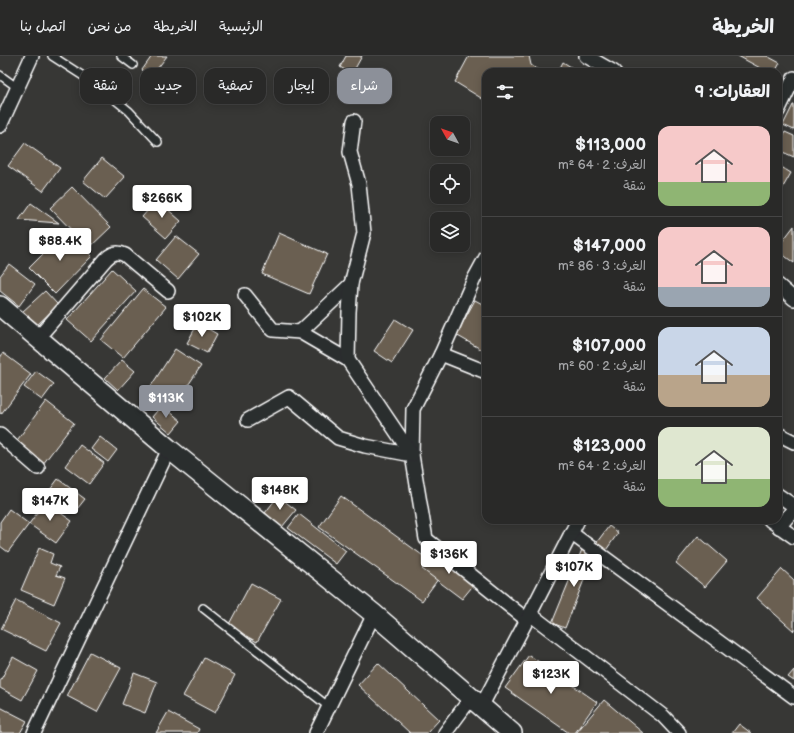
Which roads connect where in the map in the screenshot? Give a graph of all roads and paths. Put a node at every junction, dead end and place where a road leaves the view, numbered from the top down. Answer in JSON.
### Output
{"nodes":[{"id":1,"x":32,"y":56,"type":"edge"},
{"id":2,"x":52,"y":56,"type":"edge"},
{"id":3,"x":121,"y":56,"type":"edge"},
{"id":4,"x":586,"y":56,"type":"edge"},
{"id":5,"x":133,"y":65,"type":"dead end"},
{"id":6,"x":607,"y":68,"type":"edge"},
{"id":7,"x":0,"y":75,"type":"edge"},
{"id":8,"x":794,"y":78,"type":"edge"},
{"id":9,"x":18,"y":88,"type":"junction"},
{"id":10,"x":782,"y":102,"type":"edge"},
{"id":11,"x":354,"y":121,"type":"dead end"},
{"id":12,"x":0,"y":126,"type":"edge"},
{"id":13,"x":158,"y":142,"type":"dead end"},
{"id":14,"x":482,"y":265,"type":"edge"},
{"id":15,"x":351,"y":284,"type":"junction"},
{"id":16,"x":782,"y":288,"type":"edge"},
{"id":17,"x":168,"y":291,"type":"dead end"},
{"id":18,"x":245,"y":296,"type":"dead end"},
{"id":19,"x":794,"y":299,"type":"edge"},
{"id":20,"x":0,"y":306,"type":"edge"},
{"id":21,"x":300,"y":332,"type":"junction"},
{"id":22,"x":37,"y":339,"type":"junction"},
{"id":23,"x":441,"y":354,"type":"junction"},
{"id":24,"x":348,"y":360,"type":"junction"},
{"id":25,"x":482,"y":370,"type":"edge"},
{"id":26,"x":248,"y":420,"type":"dead end"},
{"id":27,"x":0,"y":436,"type":"edge"},
{"id":28,"x":782,"y":436,"type":"edge"},
{"id":29,"x":794,"y":442,"type":"edge"},
{"id":30,"x":169,"y":449,"type":"junction"},
{"id":31,"x":412,"y":456,"type":"junction"},
{"id":32,"x":38,"y":468,"type":"dead end"},
{"id":33,"x":782,"y":497,"type":"edge"},
{"id":34,"x":794,"y":506,"type":"edge"},
{"id":35,"x":794,"y":509,"type":"edge"},
{"id":36,"x":782,"y":518,"type":"edge"},
{"id":37,"x":576,"y":524,"type":"edge"},
{"id":38,"x":776,"y":524,"type":"edge"},
{"id":39,"x":571,"y":533,"type":"junction"},
{"id":40,"x":794,"y":537,"type":"edge"},
{"id":41,"x":203,"y":608,"type":"dead end"},
{"id":42,"x":374,"y":614,"type":"junction"},
{"id":43,"x":528,"y":617,"type":"junction"},
{"id":44,"x":794,"y":697,"type":"edge"},
{"id":45,"x":476,"y":703,"type":"junction"},
{"id":46,"x":329,"y":707,"type":"junction"},
{"id":47,"x":34,"y":733,"type":"edge"},
{"id":48,"x":316,"y":733,"type":"edge"},
{"id":49,"x":445,"y":733,"type":"edge"},
{"id":50,"x":512,"y":733,"type":"edge"},
{"id":51,"x":679,"y":733,"type":"edge"}],
"edges":[{"from":1,"to":9,"type":"street"},
{"from":2,"to":13,"type":"lane"},
{"from":3,"to":5,"type":"lane"},
{"from":4,"to":6,"type":"street"},
{"from":7,"to":9,"type":"lane"},
{"from":8,"to":10,"type":"street"},
{"from":9,"to":12,"type":"street"},
{"from":11,"to":15,"type":"street"},
{"from":14,"to":23,"type":"street"},
{"from":15,"to":21,"type":"street"},
{"from":15,"to":24,"type":"street"},
{"from":16,"to":19,"type":"street"},
{"from":17,"to":22,"type":"street"},
{"from":18,"to":21,"type":"street"},
{"from":20,"to":22,"type":"main road"},
{"from":21,"to":24,"type":"street"},
{"from":22,"to":30,"type":"main road"},
{"from":23,"to":25,"type":"street"},
{"from":23,"to":31,"type":"street"},
{"from":24,"to":31,"type":"street"},
{"from":26,"to":31,"type":"street"},
{"from":27,"to":32,"type":"street"},
{"from":28,"to":29,"type":"street"},
{"from":30,"to":42,"type":"main road"},
{"from":30,"to":47,"type":"street"},
{"from":31,"to":43,"type":"street"},
{"from":33,"to":34,"type":"street"},
{"from":35,"to":36,"type":"street"},
{"from":37,"to":39,"type":"street"},
{"from":38,"to":40,"type":"street"},
{"from":39,"to":43,"type":"street"},
{"from":39,"to":44,"type":"street"},
{"from":41,"to":46,"type":"lane"},
{"from":42,"to":45,"type":"main road"},
{"from":42,"to":46,"type":"street"},
{"from":43,"to":45,"type":"street"},
{"from":43,"to":51,"type":"street"},
{"from":45,"to":49,"type":"street"},
{"from":45,"to":50,"type":"main road"},
{"from":46,"to":48,"type":"street"}]}
